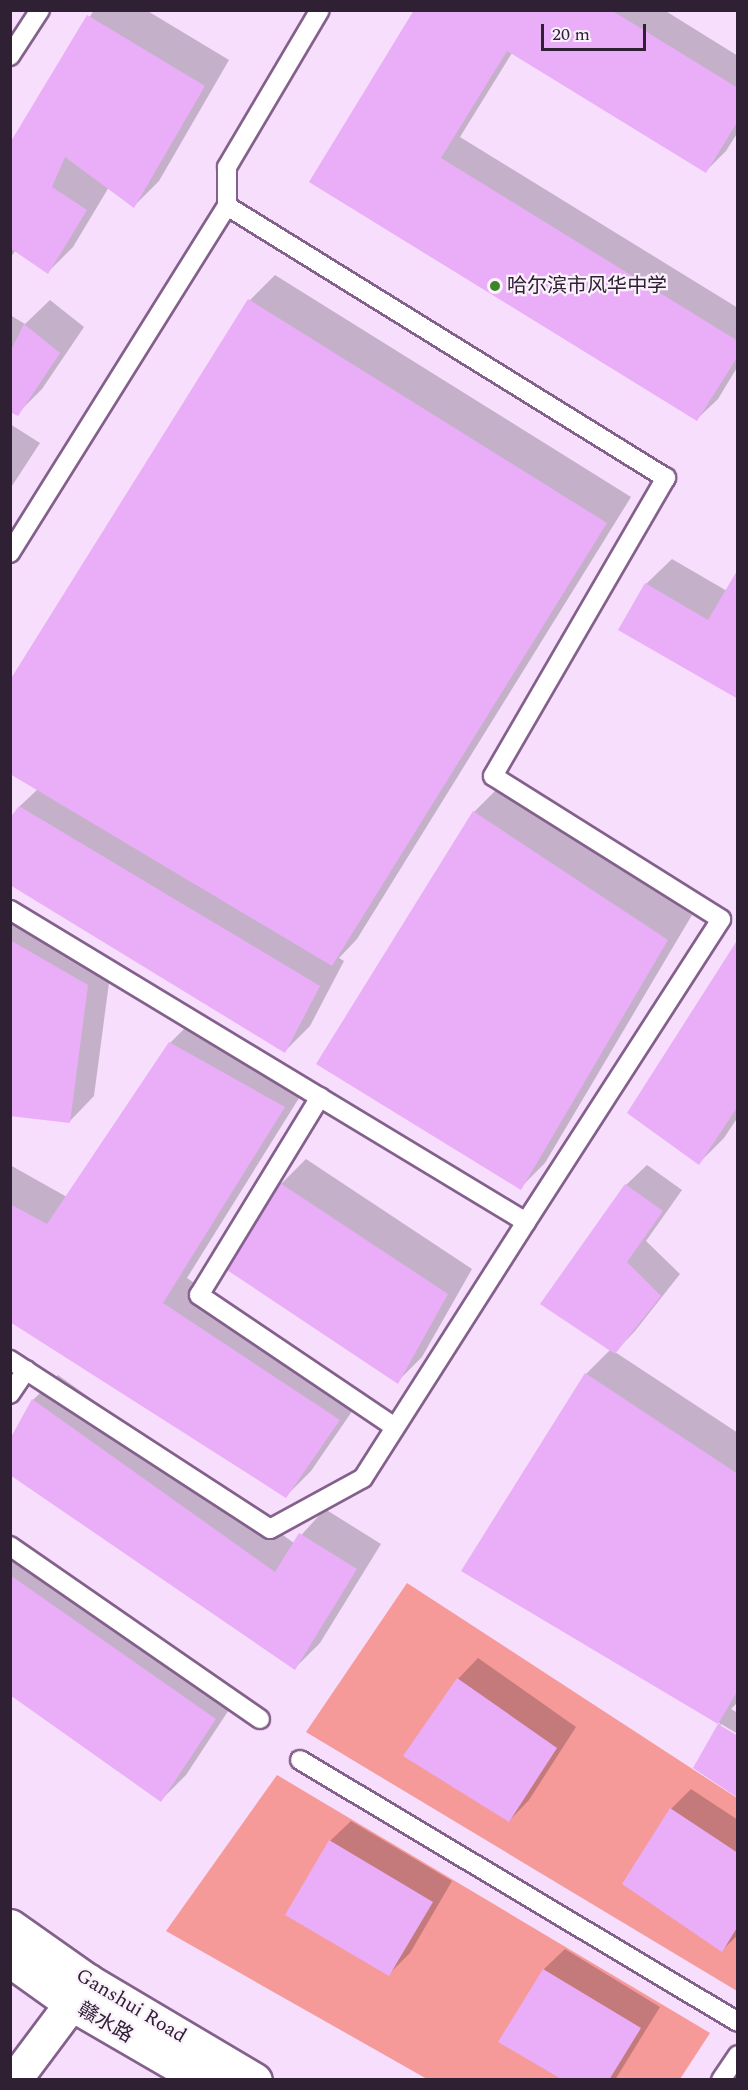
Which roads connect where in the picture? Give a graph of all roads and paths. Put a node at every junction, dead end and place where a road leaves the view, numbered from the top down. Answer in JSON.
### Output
{"nodes":[{"id":1,"x":40,"y":10,"type":"edge"},
{"id":2,"x":320,"y":10,"type":"edge"},
{"id":3,"x":10,"y":56,"type":"edge"},
{"id":4,"x":227,"y":207,"type":"junction"},
{"id":5,"x":10,"y":553,"type":"edge"},
{"id":6,"x":10,"y":910,"type":"edge"},
{"id":7,"x":320,"y":1097,"type":"junction"},
{"id":8,"x":526,"y":1222,"type":"junction"},
{"id":9,"x":10,"y":1360,"type":"edge"},
{"id":10,"x":26,"y":1370,"type":"junction"},
{"id":11,"x":10,"y":1394,"type":"edge"},
{"id":12,"x":395,"y":1427,"type":"junction"},
{"id":13,"x":10,"y":1546,"type":"edge"},
{"id":14,"x":260,"y":1719,"type":"dead end"},
{"id":15,"x":300,"y":1760,"type":"dead end"},
{"id":16,"x":10,"y":1926,"type":"edge"},
{"id":17,"x":10,"y":1960,"type":"edge"},
{"id":18,"x":79,"y":1992,"type":"junction"},
{"id":19,"x":738,"y":2022,"type":"edge"},
{"id":20,"x":738,"y":2055,"type":"edge"},
{"id":21,"x":14,"y":2079,"type":"edge"},
{"id":22,"x":203,"y":2079,"type":"edge"},
{"id":23,"x":255,"y":2079,"type":"edge"},
{"id":24,"x":721,"y":2079,"type":"edge"}],
"edges":[{"from":1,"to":3,"type":"lane"},
{"from":2,"to":4,"type":"lane"},
{"from":4,"to":5,"type":"lane"},
{"from":4,"to":8,"type":"lane"},
{"from":6,"to":7,"type":"lane"},
{"from":7,"to":8,"type":"lane"},
{"from":7,"to":12,"type":"lane"},
{"from":8,"to":12,"type":"lane"},
{"from":9,"to":10,"type":"lane"},
{"from":10,"to":11,"type":"lane"},
{"from":10,"to":12,"type":"lane"},
{"from":13,"to":14,"type":"lane"},
{"from":15,"to":19,"type":"lane"},
{"from":16,"to":18,"type":"main road","name":"Ganshui Road"},
{"from":17,"to":18,"type":"main road","name":"赣水路"},
{"from":18,"to":21,"type":"main road"},
{"from":18,"to":22,"type":"main road","name":"赣水路"},
{"from":18,"to":23,"type":"main road","name":"Ganshui Road"},
{"from":20,"to":24,"type":"lane"}]}
